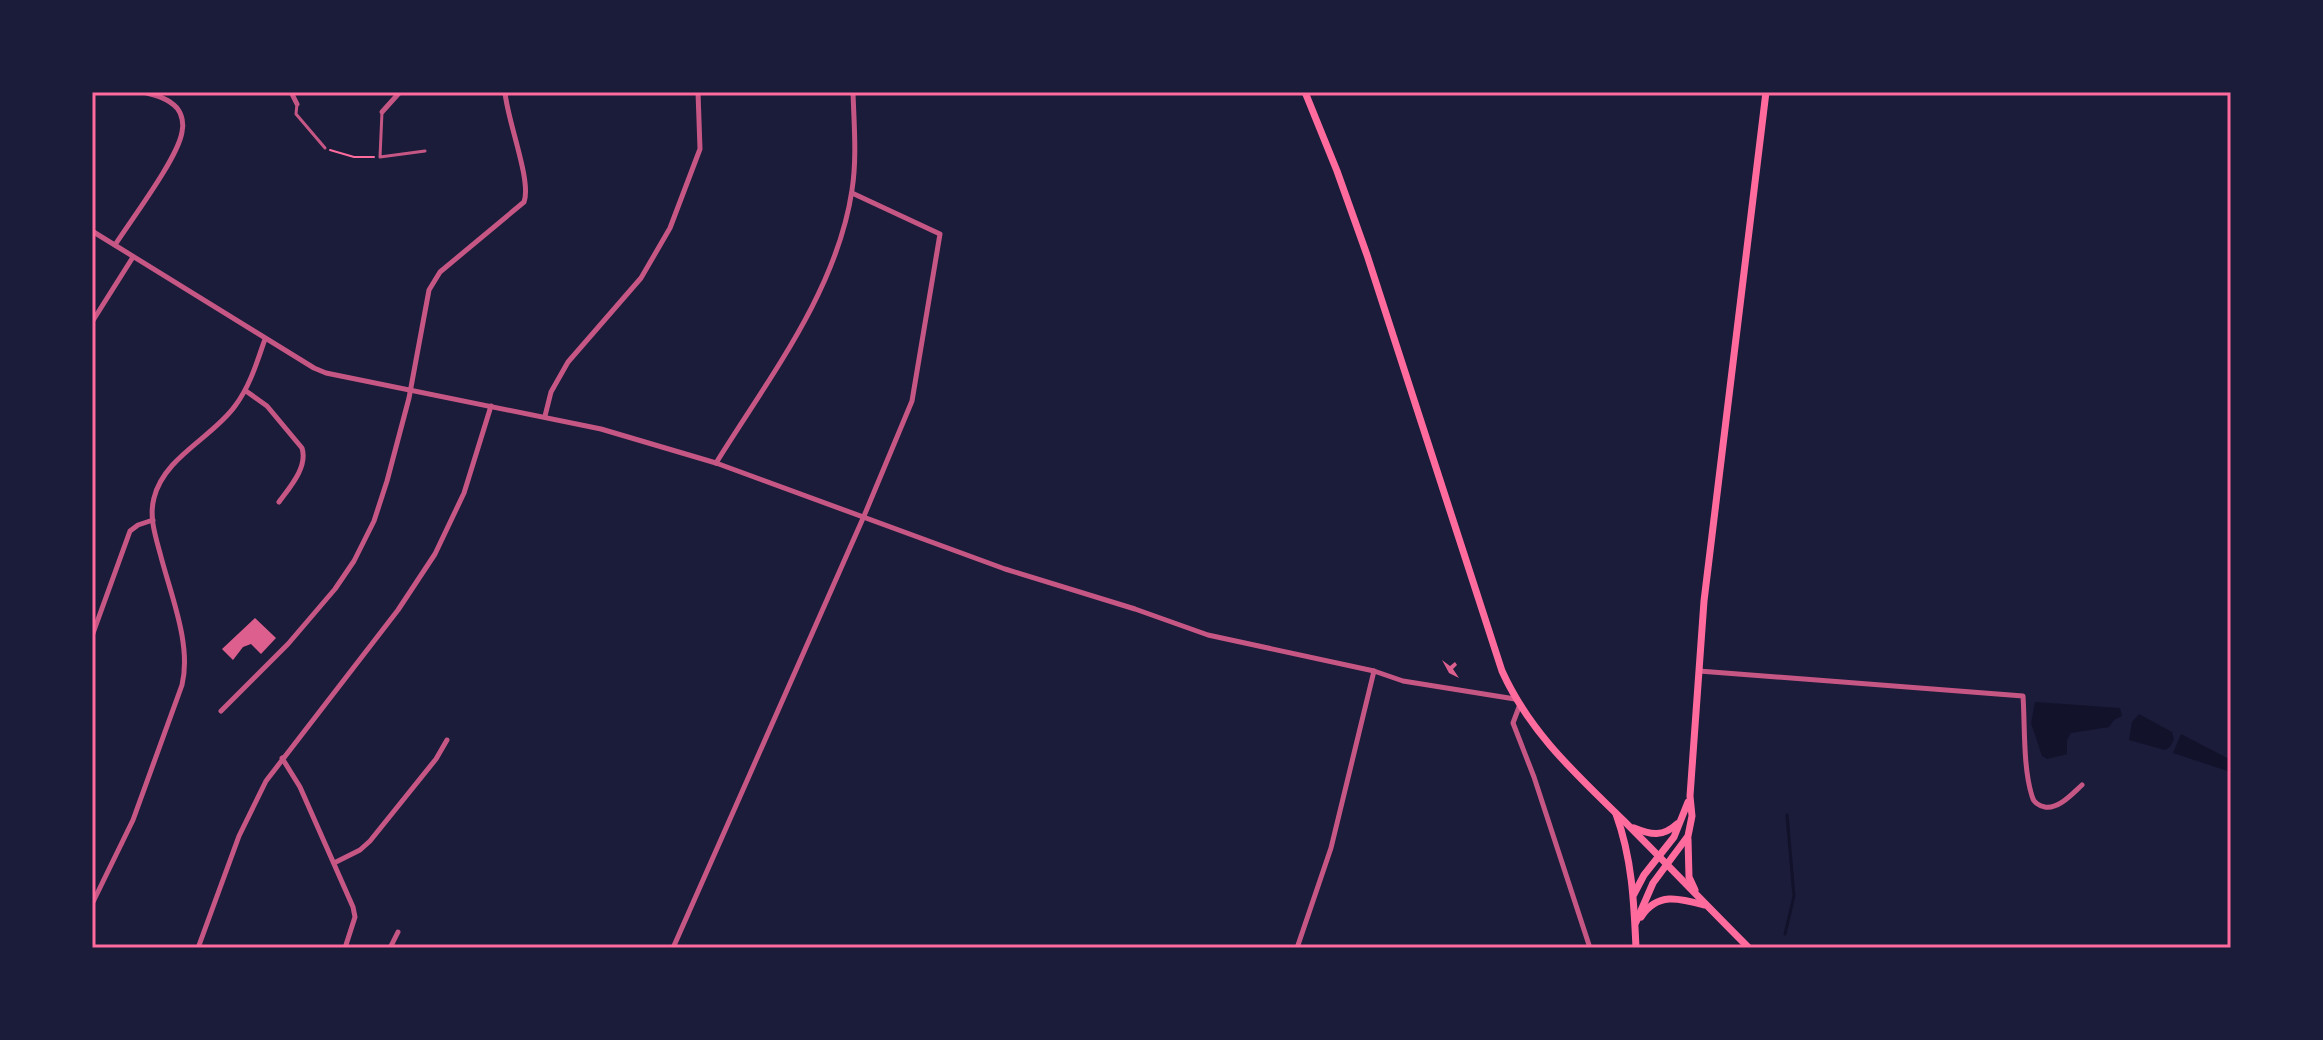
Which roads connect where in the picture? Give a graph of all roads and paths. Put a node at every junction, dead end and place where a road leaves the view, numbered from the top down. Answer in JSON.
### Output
{"nodes":[{"id":1,"x":143,"y":92,"type":"edge"},
{"id":2,"x":291,"y":92,"type":"edge"},
{"id":3,"x":400,"y":92,"type":"edge"},
{"id":4,"x":505,"y":92,"type":"edge"},
{"id":5,"x":698,"y":92,"type":"edge"},
{"id":6,"x":853,"y":92,"type":"edge"},
{"id":7,"x":1305,"y":92,"type":"edge"},
{"id":8,"x":1766,"y":92,"type":"edge"},
{"id":9,"x":297,"y":104,"type":"joint"},
{"id":10,"x":382,"y":112,"type":"joint"},
{"id":11,"x":325,"y":148,"type":"joint"},
{"id":12,"x":425,"y":151,"type":"dead end"},
{"id":13,"x":380,"y":157,"type":"junction"},
{"id":14,"x":852,"y":193,"type":"junction"},
{"id":15,"x":92,"y":231,"type":"edge"},
{"id":16,"x":115,"y":245,"type":"junction"},
{"id":17,"x":133,"y":257,"type":"junction"},
{"id":18,"x":92,"y":322,"type":"edge"},
{"id":19,"x":265,"y":339,"type":"junction"},
{"id":20,"x":409,"y":388,"type":"junction"},
{"id":21,"x":245,"y":390,"type":"junction"},
{"id":22,"x":491,"y":406,"type":"junction"},
{"id":23,"x":545,"y":416,"type":"junction"},
{"id":24,"x":716,"y":463,"type":"junction"},
{"id":25,"x":279,"y":502,"type":"dead end"},
{"id":26,"x":864,"y":516,"type":"junction"},
{"id":27,"x":153,"y":520,"type":"junction"},
{"id":28,"x":92,"y":636,"type":"edge"},
{"id":29,"x":1374,"y":671,"type":"junction"},
{"id":30,"x":1698,"y":671,"type":"junction"},
{"id":31,"x":1515,"y":699,"type":"junction"},
{"id":32,"x":1519,"y":707,"type":"junction"},
{"id":33,"x":221,"y":711,"type":"dead end"},
{"id":34,"x":447,"y":740,"type":"dead end"},
{"id":35,"x":282,"y":758,"type":"junction"},
{"id":36,"x":2082,"y":785,"type":"dead end"},
{"id":37,"x":1690,"y":796,"type":"junction"},
{"id":38,"x":1615,"y":812,"type":"junction"},
{"id":39,"x":1682,"y":820,"type":"junction"},
{"id":40,"x":1628,"y":825,"type":"junction"},
{"id":41,"x":1688,"y":836,"type":"junction"},
{"id":42,"x":1658,"y":856,"type":"junction"},
{"id":43,"x":334,"y":863,"type":"junction"},
{"id":44,"x":1666,"y":864,"type":"junction"},
{"id":45,"x":1633,"y":895,"type":"junction"},
{"id":46,"x":1697,"y":895,"type":"junction"},
{"id":47,"x":92,"y":904,"type":"edge"},
{"id":48,"x":1707,"y":905,"type":"junction"},
{"id":49,"x":1636,"y":922,"type":"junction"},
{"id":50,"x":398,"y":932,"type":"dead end"},
{"id":51,"x":1636,"y":934,"type":"junction"},
{"id":52,"x":198,"y":948,"type":"edge"},
{"id":53,"x":345,"y":948,"type":"edge"},
{"id":54,"x":390,"y":948,"type":"edge"},
{"id":55,"x":673,"y":948,"type":"edge"},
{"id":56,"x":1297,"y":948,"type":"edge"},
{"id":57,"x":1590,"y":948,"type":"edge"},
{"id":58,"x":1636,"y":948,"type":"edge"},
{"id":59,"x":1749,"y":948,"type":"edge"}],
"edges":[{"from":1,"to":16,"type":"street"},
{"from":2,"to":9,"type":"street"},
{"from":3,"to":10,"type":"street"},
{"from":4,"to":20,"type":"street"},
{"from":5,"to":23,"type":"street"},
{"from":6,"to":14,"type":"street"},
{"from":7,"to":31,"type":"main road"},
{"from":8,"to":30,"type":"main road"},
{"from":9,"to":11,"type":"lane"},
{"from":10,"to":13,"type":"lane"},
{"from":11,"to":13,"type":"path"},
{"from":12,"to":13,"type":"lane"},
{"from":14,"to":24,"type":"street"},
{"from":14,"to":26,"type":"street"},
{"from":15,"to":16,"type":"street"},
{"from":16,"to":17,"type":"street"},
{"from":17,"to":18,"type":"street"},
{"from":17,"to":19,"type":"street"},
{"from":19,"to":20,"type":"street"},
{"from":19,"to":21,"type":"street"},
{"from":20,"to":22,"type":"street"},
{"from":20,"to":33,"type":"street"},
{"from":21,"to":25,"type":"street"},
{"from":21,"to":27,"type":"street"},
{"from":22,"to":23,"type":"street"},
{"from":22,"to":35,"type":"street"},
{"from":23,"to":24,"type":"street"},
{"from":24,"to":26,"type":"street"},
{"from":26,"to":29,"type":"street"},
{"from":26,"to":55,"type":"street"},
{"from":27,"to":28,"type":"street"},
{"from":27,"to":47,"type":"street"},
{"from":29,"to":31,"type":"street"},
{"from":29,"to":56,"type":"street"},
{"from":30,"to":36,"type":"street"},
{"from":30,"to":37,"type":"main road"},
{"from":31,"to":32,"type":"main road"},
{"from":32,"to":38,"type":"main road"},
{"from":32,"to":57,"type":"street"},
{"from":34,"to":43,"type":"street"},
{"from":35,"to":43,"type":"street"},
{"from":35,"to":52,"type":"street"},
{"from":37,"to":39,"type":"main road"},
{"from":37,"to":41,"type":"main road"},
{"from":38,"to":40,"type":"main road"},
{"from":38,"to":45,"type":"main road"},
{"from":39,"to":40,"type":"main road"},
{"from":39,"to":42,"type":"main road"},
{"from":40,"to":42,"type":"main road"},
{"from":41,"to":44,"type":"main road"},
{"from":41,"to":46,"type":"main road"},
{"from":42,"to":44,"type":"main road"},
{"from":42,"to":45,"type":"main road"},
{"from":43,"to":53,"type":"street"},
{"from":44,"to":46,"type":"main road"},
{"from":44,"to":49,"type":"main road"},
{"from":45,"to":49,"type":"main road"},
{"from":46,"to":48,"type":"main road"},
{"from":48,"to":51,"type":"main road"},
{"from":48,"to":59,"type":"main road"},
{"from":49,"to":51,"type":"main road"},
{"from":50,"to":54,"type":"street"},
{"from":51,"to":58,"type":"main road"}]}
